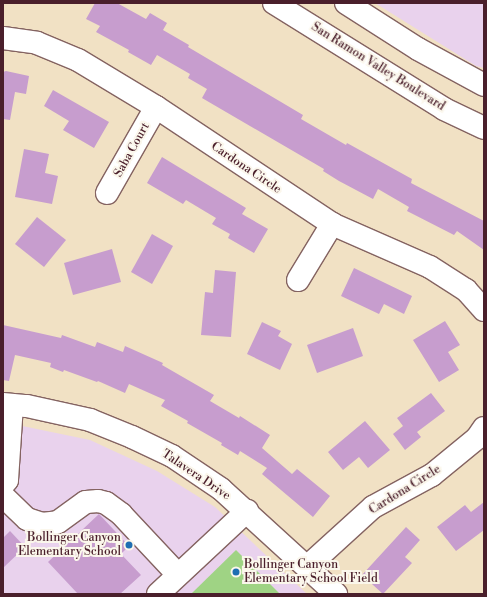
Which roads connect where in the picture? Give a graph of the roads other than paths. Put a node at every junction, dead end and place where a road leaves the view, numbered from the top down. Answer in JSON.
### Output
{"nodes":[{"id":1,"x":274,"y":3,"type":"edge"},
{"id":2,"x":346,"y":3,"type":"edge"},
{"id":3,"x":3,"y":38,"type":"edge"},
{"id":4,"x":484,"y":85,"type":"edge"},
{"id":5,"x":156,"y":107,"type":"junction"},
{"id":6,"x":484,"y":128,"type":"edge"},
{"id":7,"x":107,"y":193,"type":"dead end"},
{"id":8,"x":332,"y":224,"type":"junction"},
{"id":9,"x":298,"y":280,"type":"dead end"},
{"id":10,"x":484,"y":310,"type":"edge"},
{"id":11,"x":8,"y":405,"type":"edge"},
{"id":12,"x":484,"y":428,"type":"edge"},
{"id":13,"x":3,"y":485,"type":"edge"},
{"id":14,"x":3,"y":496,"type":"edge"},
{"id":15,"x":247,"y":511,"type":"junction"},
{"id":16,"x":307,"y":568,"type":"junction"},
{"id":17,"x":178,"y":575,"type":"junction"},
{"id":18,"x":158,"y":594,"type":"edge"},
{"id":19,"x":336,"y":594,"type":"edge"}],
"edges":[{"from":1,"to":6,"type":"street","name":"San Ramon Valley Boulevard"},
{"from":2,"to":4,"type":"street"},
{"from":3,"to":5,"type":"street","name":"Cardona Circle"},
{"from":5,"to":7,"type":"street","name":"Saba Court"},
{"from":5,"to":8,"type":"street","name":"Cardona Circle"},
{"from":8,"to":9,"type":"street"},
{"from":8,"to":10,"type":"street","name":"Cardona Circle"},
{"from":11,"to":13,"type":"street"},
{"from":11,"to":15,"type":"street","name":"Talavera Drive"},
{"from":12,"to":16,"type":"street","name":"Cardona Circle"},
{"from":14,"to":17,"type":"street"},
{"from":15,"to":16,"type":"street","name":"Talavera Drive"},
{"from":15,"to":17,"type":"street"},
{"from":16,"to":19,"type":"street","name":"Talavera Drive"},
{"from":17,"to":18,"type":"street"}]}
